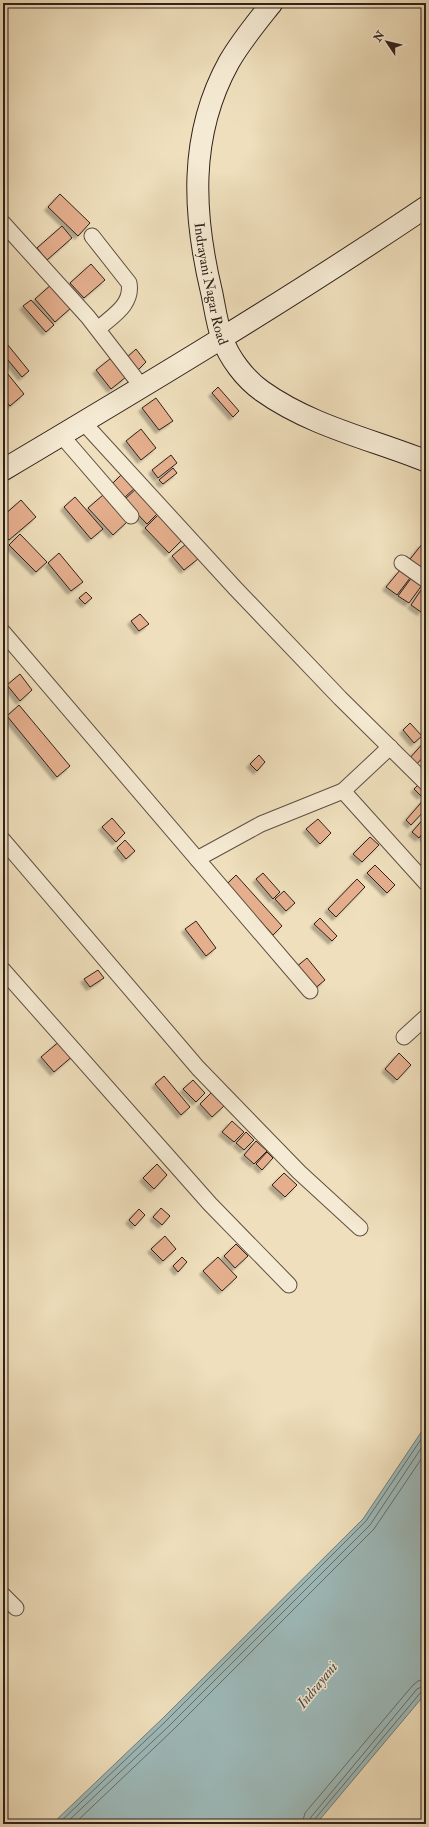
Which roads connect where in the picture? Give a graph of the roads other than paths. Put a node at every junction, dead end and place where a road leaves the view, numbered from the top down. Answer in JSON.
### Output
{"nodes":[{"id":1,"x":272,"y":3,"type":"edge"},
{"id":2,"x":426,"y":207,"type":"edge"},
{"id":3,"x":3,"y":223,"type":"edge"},
{"id":4,"x":92,"y":236,"type":"dead end"},
{"id":5,"x":98,"y":329,"type":"junction"},
{"id":6,"x":222,"y":339,"type":"junction"},
{"id":7,"x":142,"y":387,"type":"junction"},
{"id":8,"x":84,"y":422,"type":"junction"},
{"id":9,"x":61,"y":435,"type":"junction"},
{"id":10,"x":426,"y":461,"type":"edge"},
{"id":11,"x":3,"y":470,"type":"edge"},
{"id":12,"x":131,"y":516,"type":"dead end"},
{"id":13,"x":402,"y":563,"type":"dead end"},
{"id":14,"x":426,"y":580,"type":"edge"},
{"id":15,"x":3,"y":632,"type":"edge"},
{"id":16,"x":390,"y":747,"type":"junction"},
{"id":17,"x":426,"y":783,"type":"edge"},
{"id":18,"x":343,"y":791,"type":"junction"},
{"id":19,"x":3,"y":840,"type":"edge"},
{"id":20,"x":197,"y":859,"type":"junction"},
{"id":21,"x":426,"y":883,"type":"edge"},
{"id":22,"x":3,"y":970,"type":"edge"},
{"id":23,"x":310,"y":991,"type":"dead end"},
{"id":24,"x":426,"y":1016,"type":"edge"},
{"id":25,"x":404,"y":1037,"type":"dead end"},
{"id":26,"x":360,"y":1228,"type":"dead end"},
{"id":27,"x":289,"y":1285,"type":"dead end"},
{"id":28,"x":3,"y":1595,"type":"edge"},
{"id":29,"x":16,"y":1608,"type":"dead end"}],
"edges":[{"from":1,"to":6,"type":"street","name":"Indrayani Nagar Road"},
{"from":2,"to":6,"type":"street"},
{"from":3,"to":5,"type":"street"},
{"from":4,"to":5,"type":"street"},
{"from":5,"to":7,"type":"street"},
{"from":6,"to":7,"type":"street"},
{"from":6,"to":10,"type":"street","name":"Indrayani Nagar Road"},
{"from":7,"to":8,"type":"street"},
{"from":8,"to":9,"type":"street"},
{"from":8,"to":16,"type":"street"},
{"from":9,"to":11,"type":"street"},
{"from":9,"to":12,"type":"street"},
{"from":13,"to":14,"type":"street"},
{"from":15,"to":20,"type":"street"},
{"from":16,"to":17,"type":"street"},
{"from":16,"to":18,"type":"street"},
{"from":18,"to":20,"type":"street"},
{"from":18,"to":21,"type":"street"},
{"from":19,"to":26,"type":"street"},
{"from":20,"to":23,"type":"street"},
{"from":22,"to":27,"type":"street"},
{"from":24,"to":25,"type":"street"},
{"from":28,"to":29,"type":"street"}]}
